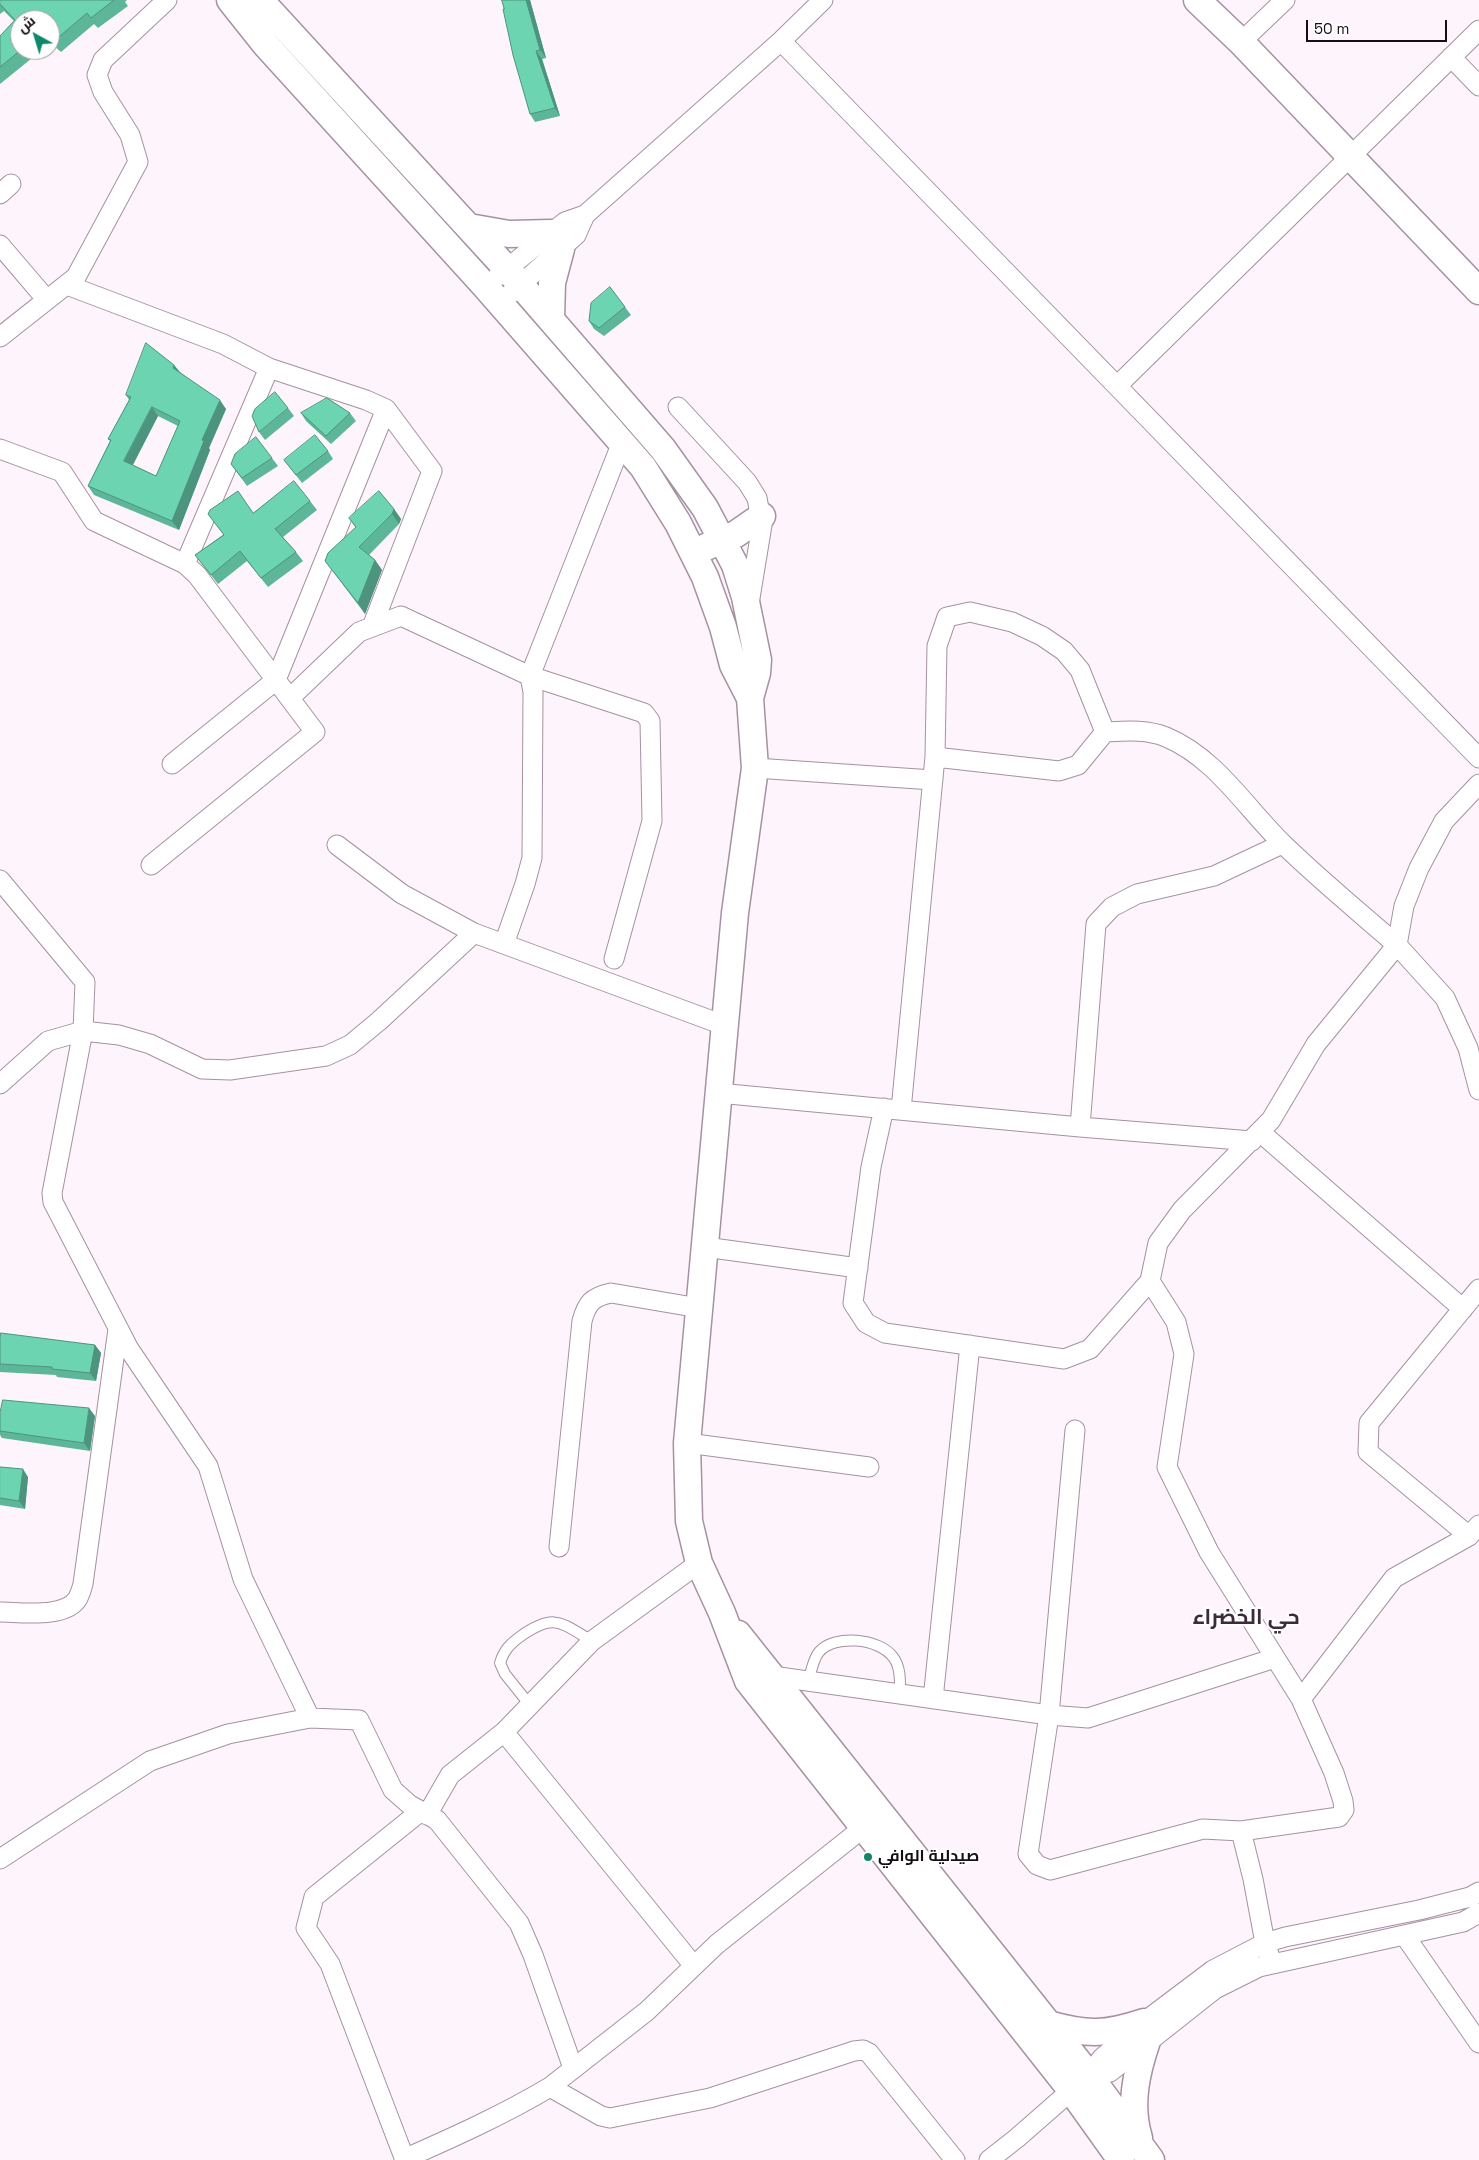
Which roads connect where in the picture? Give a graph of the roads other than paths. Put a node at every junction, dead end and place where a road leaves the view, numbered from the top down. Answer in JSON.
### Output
{"nodes":[{"id":1,"x":168,"y":0,"type":"edge"},
{"id":2,"x":230,"y":0,"type":"edge"},
{"id":3,"x":260,"y":0,"type":"edge"},
{"id":4,"x":824,"y":0,"type":"edge"},
{"id":5,"x":1198,"y":0,"type":"edge"},
{"id":6,"x":1285,"y":0,"type":"edge"},
{"id":7,"x":1479,"y":30,"type":"edge"},
{"id":8,"x":781,"y":41,"type":"junction"},
{"id":9,"x":1241,"y":42,"type":"junction"},
{"id":10,"x":1452,"y":57,"type":"junction"},
{"id":11,"x":1479,"y":86,"type":"edge"},
{"id":12,"x":1349,"y":157,"type":"junction"},
{"id":13,"x":469,"y":227,"type":"junction"},
{"id":14,"x":556,"y":241,"type":"junction"},
{"id":15,"x":0,"y":245,"type":"edge"},
{"id":16,"x":514,"y":277,"type":"junction"},
{"id":17,"x":67,"y":285,"type":"junction"},
{"id":18,"x":1479,"y":291,"type":"edge"},
{"id":19,"x":493,"y":295,"type":"junction"},
{"id":20,"x":47,"y":300,"type":"junction"},
{"id":21,"x":551,"y":319,"type":"junction"},
{"id":22,"x":0,"y":337,"type":"edge"},
{"id":23,"x":269,"y":368,"type":"junction"},
{"id":24,"x":1117,"y":386,"type":"junction"},
{"id":25,"x":678,"y":407,"type":"dead end"},
{"id":26,"x":386,"y":409,"type":"junction"},
{"id":27,"x":622,"y":442,"type":"junction"},
{"id":28,"x":0,"y":449,"type":"edge"},
{"id":29,"x":762,"y":516,"type":"junction"},
{"id":30,"x":722,"y":541,"type":"junction"},
{"id":31,"x":693,"y":552,"type":"junction"},
{"id":32,"x":185,"y":564,"type":"junction"},
{"id":33,"x":748,"y":608,"type":"junction"},
{"id":34,"x":372,"y":627,"type":"junction"},
{"id":35,"x":530,"y":676,"type":"junction"},
{"id":36,"x":276,"y":680,"type":"junction"},
{"id":37,"x":290,"y":698,"type":"junction"},
{"id":38,"x":750,"y":698,"type":"junction"},
{"id":39,"x":1105,"y":732,"type":"junction"},
{"id":40,"x":935,"y":757,"type":"junction"},
{"id":41,"x":1479,"y":758,"type":"edge"},
{"id":42,"x":172,"y":764,"type":"dead end"},
{"id":43,"x":755,"y":768,"type":"junction"},
{"id":44,"x":932,"y":780,"type":"junction"},
{"id":45,"x":1479,"y":784,"type":"edge"},
{"id":46,"x":1282,"y":844,"type":"junction"},
{"id":47,"x":337,"y":846,"type":"dead end"},
{"id":48,"x":151,"y":865,"type":"dead end"},
{"id":49,"x":0,"y":880,"type":"edge"},
{"id":50,"x":6,"y":902,"type":"edge"},
{"id":51,"x":474,"y":933,"type":"junction"},
{"id":52,"x":504,"y":944,"type":"junction"},
{"id":53,"x":1397,"y":945,"type":"junction"},
{"id":54,"x":614,"y":959,"type":"dead end"},
{"id":55,"x":726,"y":1026,"type":"junction"},
{"id":56,"x":83,"y":1031,"type":"junction"},
{"id":57,"x":4,"y":1073,"type":"edge"},
{"id":58,"x":1479,"y":1090,"type":"edge"},
{"id":59,"x":718,"y":1093,"type":"junction"},
{"id":60,"x":892,"y":1109,"type":"junction"},
{"id":61,"x":1080,"y":1127,"type":"junction"},
{"id":62,"x":1256,"y":1136,"type":"junction"},
{"id":63,"x":705,"y":1247,"type":"junction"},
{"id":64,"x":858,"y":1268,"type":"junction"},
{"id":65,"x":1150,"y":1281,"type":"junction"},
{"id":66,"x":1479,"y":1289,"type":"edge"},
{"id":67,"x":699,"y":1308,"type":"junction"},
{"id":68,"x":1463,"y":1309,"type":"junction"},
{"id":69,"x":118,"y":1329,"type":"junction"},
{"id":70,"x":970,"y":1346,"type":"junction"},
{"id":71,"x":1075,"y":1430,"type":"dead end"},
{"id":72,"x":687,"y":1443,"type":"junction"},
{"id":73,"x":869,"y":1467,"type":"dead end"},
{"id":74,"x":1474,"y":1530,"type":"edge"},
{"id":75,"x":559,"y":1547,"type":"dead end"},
{"id":76,"x":699,"y":1563,"type":"junction"},
{"id":77,"x":0,"y":1612,"type":"edge"},
{"id":78,"x":722,"y":1613,"type":"junction"},
{"id":79,"x":592,"y":1641,"type":"junction"},
{"id":80,"x":1275,"y":1658,"type":"junction"},
{"id":81,"x":772,"y":1676,"type":"junction"},
{"id":82,"x":808,"y":1681,"type":"junction"},
{"id":83,"x":900,"y":1694,"type":"junction"},
{"id":84,"x":1301,"y":1698,"type":"junction"},
{"id":85,"x":933,"y":1699,"type":"junction"},
{"id":86,"x":529,"y":1704,"type":"junction"},
{"id":87,"x":1048,"y":1716,"type":"junction"},
{"id":88,"x":310,"y":1718,"type":"junction"},
{"id":89,"x":504,"y":1732,"type":"junction"},
{"id":90,"x":424,"y":1813,"type":"junction"},
{"id":91,"x":863,"y":1828,"type":"junction"},
{"id":92,"x":1241,"y":1831,"type":"junction"},
{"id":93,"x":0,"y":1859,"type":"edge"},
{"id":94,"x":1479,"y":1892,"type":"edge"},
{"id":95,"x":1479,"y":1913,"type":"edge"},
{"id":96,"x":1405,"y":1936,"type":"junction"},
{"id":97,"x":1265,"y":1943,"type":"junction"},
{"id":98,"x":1272,"y":1964,"type":"junction"},
{"id":99,"x":694,"y":1966,"type":"junction"},
{"id":100,"x":1048,"y":2024,"type":"junction"},
{"id":101,"x":1145,"y":2032,"type":"junction"},
{"id":102,"x":1479,"y":2043,"type":"edge"},
{"id":103,"x":573,"y":2068,"type":"junction"},
{"id":104,"x":1080,"y":2082,"type":"junction"},
{"id":105,"x":550,"y":2087,"type":"junction"},
{"id":106,"x":1138,"y":2155,"type":"edge"},
{"id":107,"x":995,"y":2158,"type":"edge"},
{"id":108,"x":404,"y":2160,"type":"edge"},
{"id":109,"x":955,"y":2160,"type":"edge"}],
"edges":[{"from":1,"to":17,"type":"street"},
{"from":2,"to":19,"type":"street"},
{"from":3,"to":13,"type":"street"},
{"from":4,"to":8,"type":"street"},
{"from":5,"to":9,"type":"street"},
{"from":6,"to":9,"type":"street"},
{"from":7,"to":10,"type":"street"},
{"from":8,"to":14,"type":"street"},
{"from":8,"to":24,"type":"street"},
{"from":9,"to":12,"type":"street"},
{"from":10,"to":11,"type":"street"},
{"from":10,"to":12,"type":"street"},
{"from":12,"to":18,"type":"street"},
{"from":12,"to":24,"type":"street"},
{"from":13,"to":14,"type":"street"},
{"from":13,"to":16,"type":"street"},
{"from":14,"to":16,"type":"street"},
{"from":14,"to":21,"type":"street"},
{"from":15,"to":20,"type":"street"},
{"from":16,"to":19,"type":"street"},
{"from":16,"to":21,"type":"street"},
{"from":17,"to":20,"type":"street"},
{"from":17,"to":23,"type":"street"},
{"from":19,"to":27,"type":"street"},
{"from":20,"to":22,"type":"street"},
{"from":21,"to":30,"type":"street"},
{"from":23,"to":26,"type":"street"},
{"from":23,"to":32,"type":"street"},
{"from":24,"to":41,"type":"street"},
{"from":25,"to":29,"type":"street"},
{"from":26,"to":34,"type":"street"},
{"from":26,"to":36,"type":"street"},
{"from":27,"to":31,"type":"street"},
{"from":27,"to":35,"type":"street"},
{"from":28,"to":32,"type":"street"},
{"from":29,"to":30,"type":"street"},
{"from":29,"to":33,"type":"street"},
{"from":30,"to":31,"type":"street"},
{"from":30,"to":33,"type":"street"},
{"from":31,"to":38,"type":"street"},
{"from":32,"to":36,"type":"street"},
{"from":33,"to":38,"type":"street"},
{"from":34,"to":35,"type":"street"},
{"from":34,"to":37,"type":"street"},
{"from":35,"to":52,"type":"street"},
{"from":35,"to":54,"type":"street"},
{"from":36,"to":37,"type":"street"},
{"from":36,"to":42,"type":"street"},
{"from":37,"to":48,"type":"street"},
{"from":38,"to":43,"type":"street"},
{"from":39,"to":40,"type":"street"},
{"from":39,"to":40,"type":"street"},
{"from":39,"to":46,"type":"street"},
{"from":40,"to":44,"type":"street"},
{"from":43,"to":44,"type":"street"},
{"from":43,"to":55,"type":"street"},
{"from":44,"to":60,"type":"street"},
{"from":45,"to":53,"type":"street"},
{"from":46,"to":53,"type":"street"},
{"from":46,"to":61,"type":"street"},
{"from":47,"to":51,"type":"street"},
{"from":49,"to":50,"type":"street"},
{"from":50,"to":56,"type":"street"},
{"from":51,"to":52,"type":"street"},
{"from":51,"to":56,"type":"street"},
{"from":52,"to":55,"type":"street"},
{"from":53,"to":58,"type":"street"},
{"from":53,"to":62,"type":"street"},
{"from":55,"to":59,"type":"street"},
{"from":56,"to":57,"type":"street"},
{"from":56,"to":69,"type":"street"},
{"from":59,"to":60,"type":"street"},
{"from":59,"to":63,"type":"street"},
{"from":60,"to":61,"type":"street"},
{"from":60,"to":64,"type":"street"},
{"from":61,"to":62,"type":"street"},
{"from":62,"to":65,"type":"street"},
{"from":62,"to":68,"type":"street"},
{"from":63,"to":64,"type":"street"},
{"from":63,"to":67,"type":"street"},
{"from":64,"to":70,"type":"street"},
{"from":65,"to":70,"type":"street"},
{"from":65,"to":80,"type":"street"},
{"from":66,"to":68,"type":"street"},
{"from":67,"to":72,"type":"street"},
{"from":67,"to":75,"type":"street"},
{"from":68,"to":74,"type":"street"},
{"from":69,"to":77,"type":"street"},
{"from":69,"to":88,"type":"street"},
{"from":70,"to":85,"type":"street"},
{"from":71,"to":87,"type":"street"},
{"from":72,"to":73,"type":"street"},
{"from":72,"to":76,"type":"street"},
{"from":74,"to":84,"type":"street"},
{"from":76,"to":78,"type":"street"},
{"from":76,"to":79,"type":"street"},
{"from":78,"to":81,"type":"street"},
{"from":78,"to":91,"type":"street"},
{"from":79,"to":86,"type":"street"},
{"from":79,"to":86,"type":"lane"},
{"from":80,"to":84,"type":"street"},
{"from":80,"to":87,"type":"street"},
{"from":81,"to":82,"type":"street"},
{"from":81,"to":100,"type":"street"},
{"from":82,"to":83,"type":"street"},
{"from":82,"to":83,"type":"lane"},
{"from":83,"to":85,"type":"street"},
{"from":84,"to":92,"type":"street"},
{"from":85,"to":87,"type":"street"},
{"from":86,"to":89,"type":"street"},
{"from":87,"to":92,"type":"street"},
{"from":88,"to":90,"type":"street"},
{"from":88,"to":93,"type":"street"},
{"from":89,"to":90,"type":"street"},
{"from":89,"to":99,"type":"street"},
{"from":90,"to":103,"type":"street"},
{"from":90,"to":108,"type":"street"},
{"from":91,"to":99,"type":"street"},
{"from":91,"to":104,"type":"street"},
{"from":92,"to":97,"type":"street"},
{"from":94,"to":97,"type":"street"},
{"from":95,"to":96,"type":"street"},
{"from":96,"to":98,"type":"street"},
{"from":96,"to":102,"type":"street"},
{"from":97,"to":98,"type":"street"},
{"from":97,"to":101,"type":"street"},
{"from":98,"to":101,"type":"street"},
{"from":99,"to":103,"type":"street"},
{"from":100,"to":101,"type":"street"},
{"from":100,"to":104,"type":"street"},
{"from":101,"to":104,"type":"street"},
{"from":101,"to":106,"type":"street"},
{"from":103,"to":105,"type":"street"},
{"from":104,"to":106,"type":"street"},
{"from":104,"to":107,"type":"street"},
{"from":105,"to":108,"type":"street"},
{"from":105,"to":109,"type":"street"}]}
